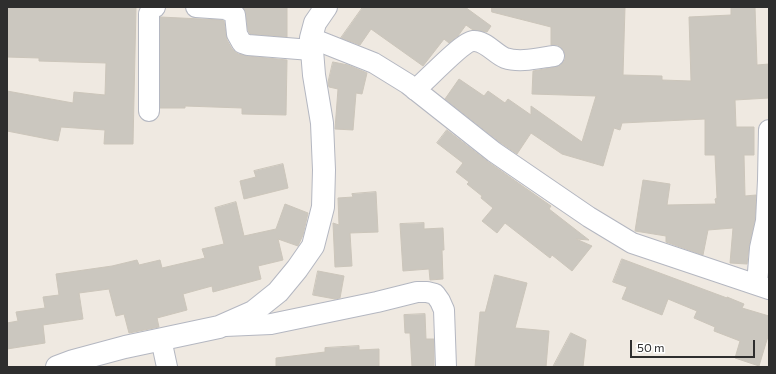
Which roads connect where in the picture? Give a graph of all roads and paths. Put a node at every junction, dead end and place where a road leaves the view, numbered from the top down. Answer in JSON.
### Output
{"nodes":[{"id":1,"x":155,"y":7,"type":"edge"},
{"id":2,"x":196,"y":7,"type":"edge"},
{"id":3,"x":326,"y":7,"type":"edge"},
{"id":4,"x":311,"y":44,"type":"junction"},
{"id":5,"x":554,"y":56,"type":"dead end"},
{"id":6,"x":415,"y":90,"type":"junction"},
{"id":7,"x":149,"y":111,"type":"dead end"},
{"id":8,"x":769,"y":130,"type":"edge"},
{"id":9,"x":763,"y":286,"type":"edge"},
{"id":10,"x":219,"y":327,"type":"junction"},
{"id":11,"x":161,"y":339,"type":"junction"},
{"id":12,"x":57,"y":367,"type":"edge"},
{"id":13,"x":167,"y":367,"type":"edge"},
{"id":14,"x":446,"y":367,"type":"edge"}],
"edges":[{"from":1,"to":7,"type":"street"},
{"from":2,"to":4,"type":"street"},
{"from":3,"to":4,"type":"street"},
{"from":4,"to":6,"type":"street"},
{"from":4,"to":10,"type":"street"},
{"from":5,"to":6,"type":"street"},
{"from":6,"to":9,"type":"street"},
{"from":8,"to":9,"type":"street"},
{"from":10,"to":11,"type":"street"},
{"from":10,"to":14,"type":"street"},
{"from":11,"to":12,"type":"street"},
{"from":11,"to":13,"type":"street"}]}
